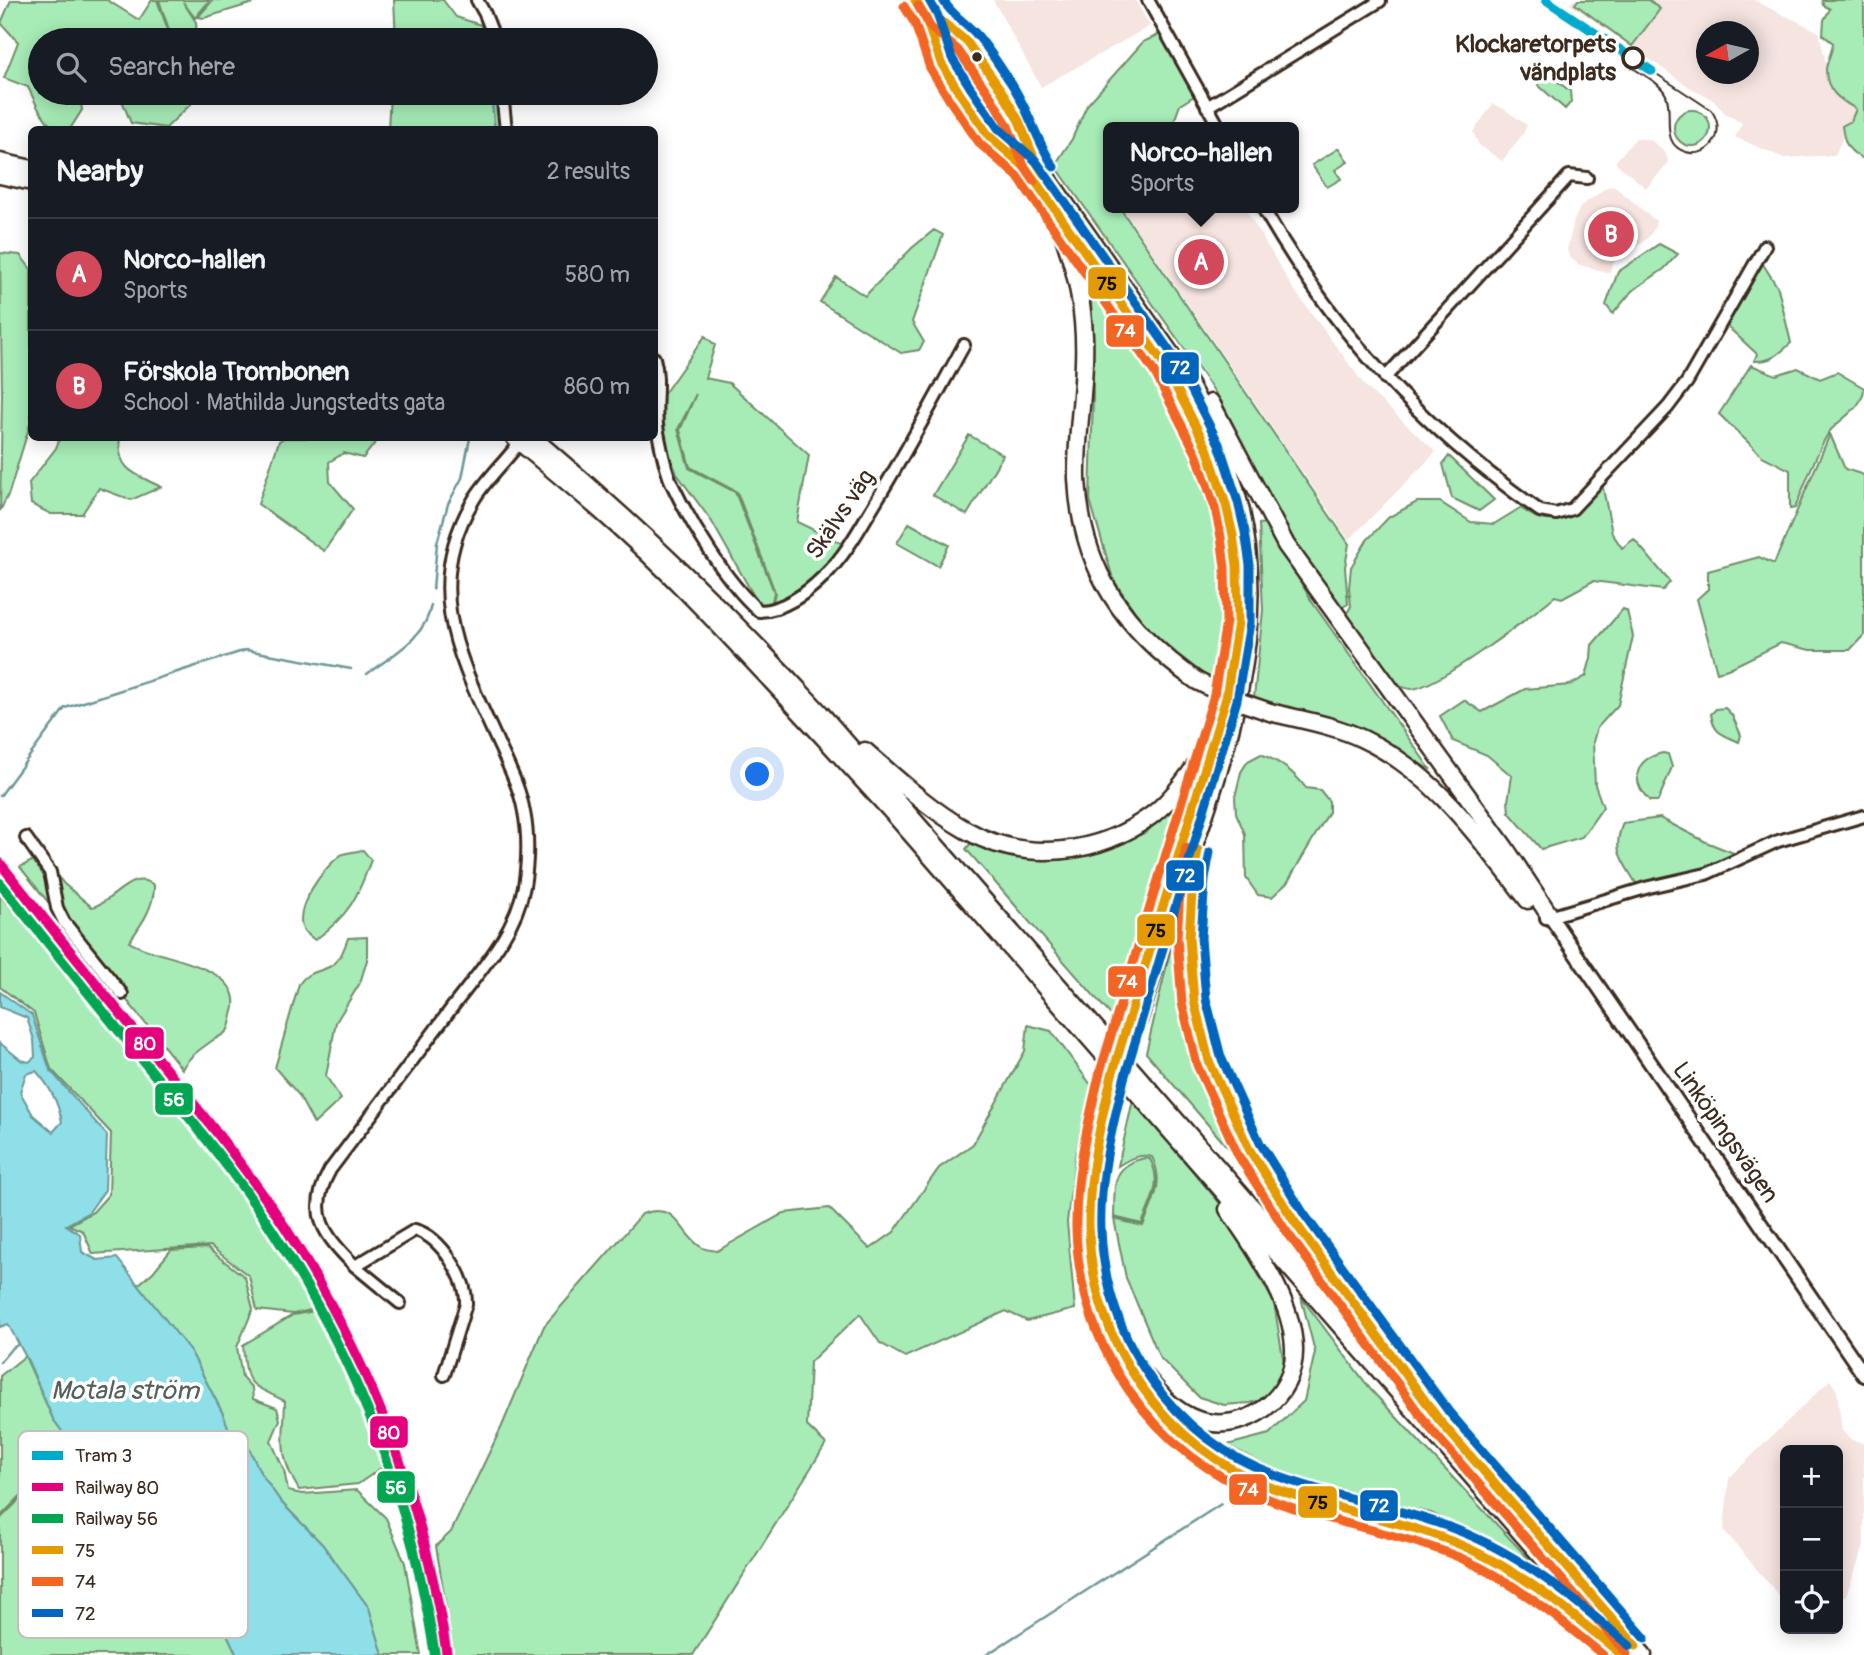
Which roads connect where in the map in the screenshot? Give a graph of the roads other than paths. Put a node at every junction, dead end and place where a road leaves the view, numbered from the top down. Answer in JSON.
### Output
{"nodes":[{"id":1,"x":477,"y":0,"type":"edge"},
{"id":2,"x":915,"y":0,"type":"edge"},
{"id":3,"x":929,"y":0,"type":"edge"},
{"id":4,"x":1148,"y":0,"type":"edge"},
{"id":5,"x":1380,"y":1,"type":"edge"},
{"id":6,"x":490,"y":28,"type":"edge"},
{"id":7,"x":503,"y":105,"type":"edge"},
{"id":8,"x":1208,"y":107,"type":"junction"},
{"id":9,"x":1216,"y":122,"type":"edge"},
{"id":10,"x":506,"y":126,"type":"edge"},
{"id":11,"x":0,"y":162,"type":"edge"},
{"id":12,"x":28,"y":168,"type":"edge"},
{"id":13,"x":0,"y":174,"type":"edge"},
{"id":14,"x":1587,"y":178,"type":"dead end"},
{"id":15,"x":28,"y":181,"type":"edge"},
{"id":16,"x":1050,"y":202,"type":"junction"},
{"id":17,"x":1266,"y":213,"type":"edge"},
{"id":18,"x":1765,"y":246,"type":"dead end"},
{"id":19,"x":964,"y":345,"type":"dead end"},
{"id":20,"x":1170,"y":353,"type":"junction"},
{"id":21,"x":1385,"y":378,"type":"junction"},
{"id":22,"x":658,"y":435,"type":"edge"},
{"id":23,"x":536,"y":441,"type":"edge"},
{"id":24,"x":515,"y":442,"type":"edge"},
{"id":25,"x":1234,"y":509,"type":"junction"},
{"id":26,"x":820,"y":713,"type":"junction"},
{"id":27,"x":1214,"y":739,"type":"junction"},
{"id":28,"x":1204,"y":816,"type":"junction"},
{"id":29,"x":1864,"y":816,"type":"edge"},
{"id":30,"x":26,"y":838,"type":"dead end"},
{"id":31,"x":1547,"y":917,"type":"junction"},
{"id":32,"x":122,"y":994,"type":"dead end"},
{"id":33,"x":1134,"y":1019,"type":"junction"},
{"id":34,"x":1108,"y":1107,"type":"junction"},
{"id":35,"x":1194,"y":1157,"type":"junction"},
{"id":36,"x":355,"y":1266,"type":"junction"},
{"id":37,"x":400,"y":1303,"type":"dead end"},
{"id":38,"x":1864,"y":1375,"type":"edge"},
{"id":39,"x":444,"y":1376,"type":"dead end"},
{"id":40,"x":1439,"y":1420,"type":"junction"},
{"id":41,"x":1622,"y":1655,"type":"edge"},
{"id":42,"x":1628,"y":1655,"type":"edge"},
{"id":43,"x":1643,"y":1655,"type":"edge"}],
"edges":[{"from":1,"to":6,"type":"street"},
{"from":2,"to":16,"type":"highway"},
{"from":3,"to":20,"type":"highway"},
{"from":4,"to":8,"type":"street"},
{"from":5,"to":8,"type":"street"},
{"from":7,"to":10,"type":"street"},
{"from":8,"to":9,"type":"street"},
{"from":11,"to":12,"type":"highway"},
{"from":13,"to":15,"type":"highway"},
{"from":14,"to":21,"type":"street"},
{"from":16,"to":25,"type":"highway"},
{"from":16,"to":31,"type":"highway","bridge":true},
{"from":17,"to":21,"type":"street"},
{"from":18,"to":21,"type":"street"},
{"from":19,"to":22,"type":"street","name":"Skälvs väg"},
{"from":20,"to":25,"type":"highway"},
{"from":20,"to":31,"type":"highway"},
{"from":23,"to":26,"type":"highway"},
{"from":24,"to":35,"type":"highway"},
{"from":24,"to":36,"type":"street"},
{"from":25,"to":27,"type":"highway"},
{"from":25,"to":28,"type":"highway"},
{"from":26,"to":27,"type":"highway"},
{"from":26,"to":40,"type":"highway"},
{"from":27,"to":33,"type":"highway"},
{"from":28,"to":33,"type":"highway"},
{"from":28,"to":40,"type":"highway"},
{"from":29,"to":31,"type":"street"},
{"from":30,"to":32,"type":"street"},
{"from":31,"to":38,"type":"main road","name":"Linköpingsvägen"},
{"from":33,"to":34,"type":"highway"},
{"from":34,"to":35,"type":"highway"},
{"from":34,"to":41,"type":"highway"},
{"from":35,"to":42,"type":"highway"},
{"from":36,"to":37,"type":"street"},
{"from":36,"to":39,"type":"street"},
{"from":40,"to":43,"type":"highway"}]}
